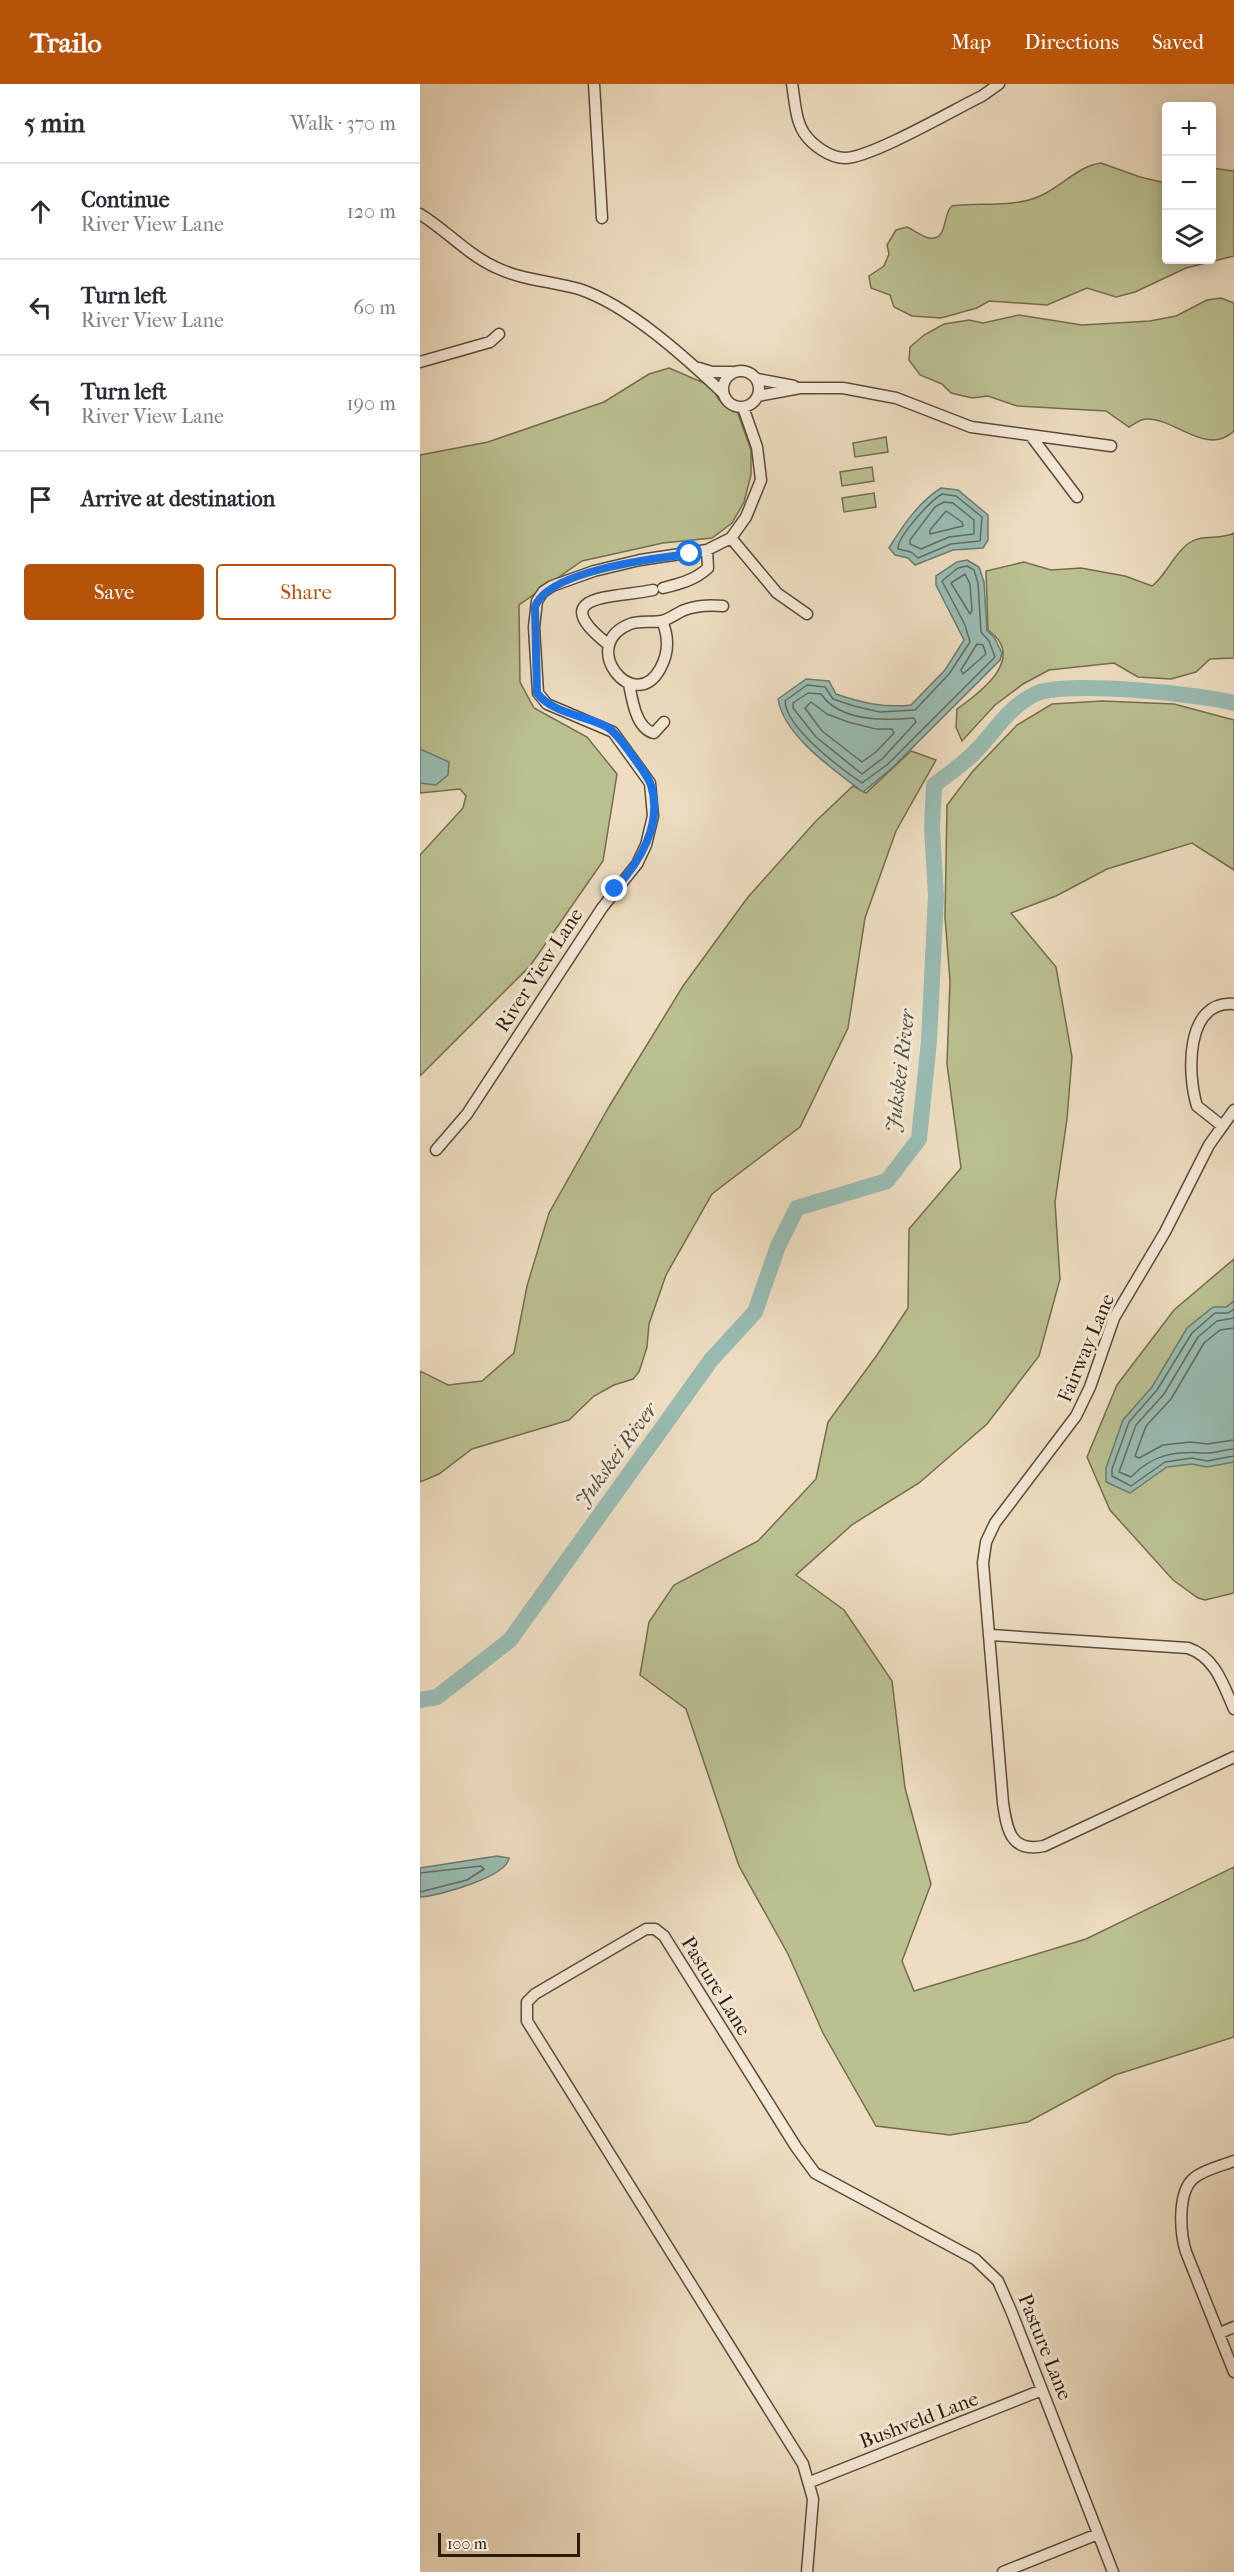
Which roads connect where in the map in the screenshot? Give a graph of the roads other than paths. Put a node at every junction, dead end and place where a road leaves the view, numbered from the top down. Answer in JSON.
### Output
{"nodes":[{"id":1,"x":594,"y":84,"type":"edge"},
{"id":2,"x":792,"y":84,"type":"edge"},
{"id":3,"x":992,"y":86,"type":"edge"},
{"id":4,"x":420,"y":214,"type":"edge"},
{"id":5,"x":603,"y":218,"type":"dead end"},
{"id":6,"x":499,"y":334,"type":"dead end"},
{"id":7,"x":420,"y":362,"type":"edge"},
{"id":8,"x":695,"y":367,"type":"junction"},
{"id":9,"x":732,"y":372,"type":"junction"},
{"id":10,"x":757,"y":379,"type":"junction"},
{"id":11,"x":801,"y":388,"type":"junction"},
{"id":12,"x":723,"y":393,"type":"junction"},
{"id":13,"x":758,"y":396,"type":"junction"},
{"id":14,"x":743,"y":407,"type":"junction"},
{"id":15,"x":1031,"y":436,"type":"junction"},
{"id":16,"x":1111,"y":446,"type":"dead end"},
{"id":17,"x":1077,"y":497,"type":"dead end"},
{"id":18,"x":731,"y":538,"type":"junction"},
{"id":19,"x":707,"y":550,"type":"junction"},
{"id":20,"x":723,"y":606,"type":"dead end"},
{"id":21,"x":807,"y":614,"type":"dead end"},
{"id":22,"x":662,"y":621,"type":"junction"},
{"id":23,"x":609,"y":645,"type":"junction"},
{"id":24,"x":629,"y":684,"type":"junction"},
{"id":25,"x":664,"y":722,"type":"dead end"},
{"id":26,"x":1234,"y":1004,"type":"edge"},
{"id":27,"x":1234,"y":1110,"type":"edge"},
{"id":28,"x":1221,"y":1125,"type":"junction"},
{"id":29,"x":436,"y":1150,"type":"dead end"},
{"id":30,"x":991,"y":1635,"type":"junction"},
{"id":31,"x":1234,"y":1709,"type":"edge"},
{"id":32,"x":1234,"y":1757,"type":"edge"},
{"id":33,"x":1234,"y":2161,"type":"edge"},
{"id":34,"x":1234,"y":2327,"type":"edge"},
{"id":35,"x":1220,"y":2332,"type":"junction"},
{"id":36,"x":1234,"y":2372,"type":"edge"},
{"id":37,"x":1042,"y":2390,"type":"junction"},
{"id":38,"x":810,"y":2482,"type":"junction"},
{"id":39,"x":1098,"y":2534,"type":"junction"},
{"id":40,"x":807,"y":2572,"type":"edge"},
{"id":41,"x":1002,"y":2572,"type":"edge"},
{"id":42,"x":1113,"y":2572,"type":"edge"}],
"edges":[{"from":1,"to":5,"type":"street"},
{"from":2,"to":3,"type":"street"},
{"from":4,"to":8,"type":"street"},
{"from":6,"to":7,"type":"street"},
{"from":8,"to":9,"type":"street"},
{"from":8,"to":12,"type":"street"},
{"from":9,"to":10,"type":"street"},
{"from":9,"to":12,"type":"street"},
{"from":10,"to":11,"type":"street"},
{"from":10,"to":13,"type":"street"},
{"from":11,"to":13,"type":"street"},
{"from":11,"to":15,"type":"street"},
{"from":12,"to":14,"type":"street"},
{"from":13,"to":14,"type":"street"},
{"from":14,"to":18,"type":"street","name":"River View Lane"},
{"from":15,"to":16,"type":"street"},
{"from":15,"to":17,"type":"street"},
{"from":18,"to":19,"type":"street","name":"River View Lane"},
{"from":18,"to":21,"type":"street"},
{"from":19,"to":23,"type":"street"},
{"from":19,"to":29,"type":"street","name":"River View Lane"},
{"from":20,"to":22,"type":"street"},
{"from":22,"to":23,"type":"street"},
{"from":22,"to":24,"type":"street"},
{"from":23,"to":24,"type":"street"},
{"from":24,"to":25,"type":"street"},
{"from":26,"to":28,"type":"street"},
{"from":27,"to":28,"type":"street","name":"Fairway Lane"},
{"from":28,"to":30,"type":"street","name":"Fairway Lane"},
{"from":30,"to":31,"type":"street"},
{"from":30,"to":32,"type":"street","name":"Fairway Lane"},
{"from":33,"to":35,"type":"street"},
{"from":34,"to":35,"type":"street"},
{"from":35,"to":36,"type":"street"},
{"from":37,"to":38,"type":"street","name":"Bushveld Lane"},
{"from":37,"to":38,"type":"street","name":"Pasture Lane"},
{"from":37,"to":39,"type":"street","name":"Pasture Lane"},
{"from":38,"to":40,"type":"street","name":"Pasture Lane"},
{"from":39,"to":41,"type":"street"},
{"from":39,"to":42,"type":"street","name":"Pasture Lane"}]}
